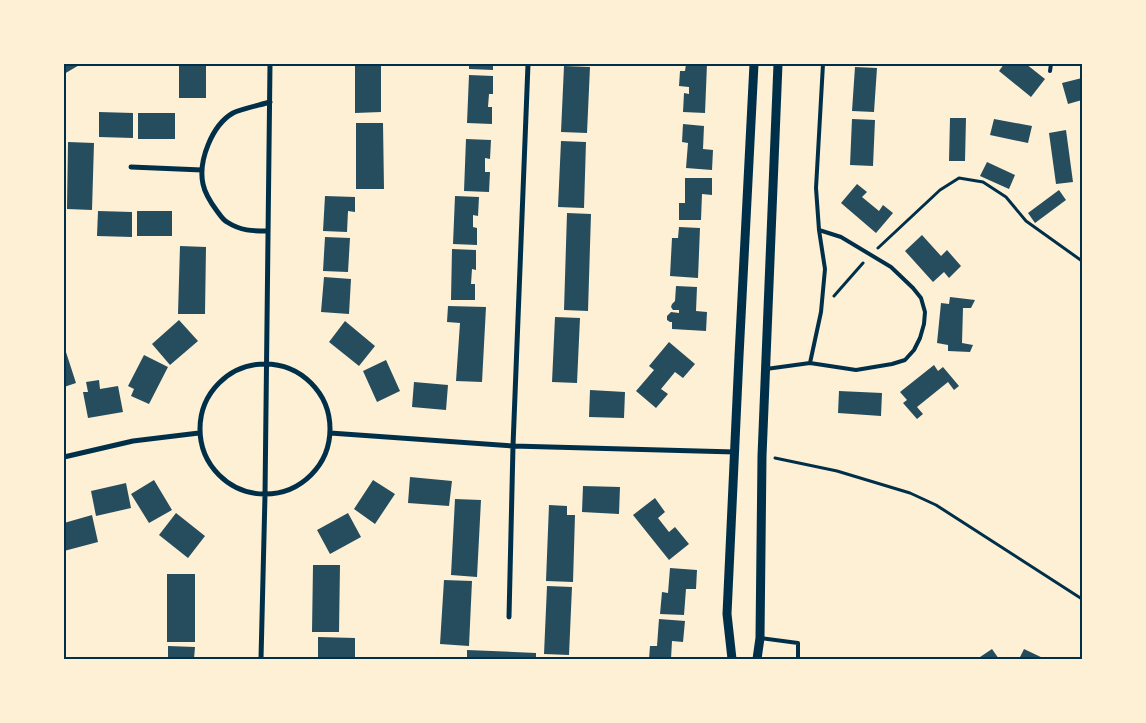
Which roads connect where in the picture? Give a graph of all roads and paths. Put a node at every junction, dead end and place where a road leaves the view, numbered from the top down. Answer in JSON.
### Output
{"nodes":[{"id":1,"x":270,"y":64,"type":"edge"},
{"id":2,"x":528,"y":64,"type":"edge"},
{"id":3,"x":754,"y":64,"type":"edge"},
{"id":4,"x":778,"y":64,"type":"edge"},
{"id":5,"x":823,"y":64,"type":"edge"},
{"id":6,"x":1051,"y":64,"type":"edge"},
{"id":7,"x":1050,"y":71,"type":"dead end"},
{"id":8,"x":270,"y":102,"type":"junction"},
{"id":9,"x":131,"y":167,"type":"dead end"},
{"id":10,"x":202,"y":170,"type":"junction"},
{"id":11,"x":819,"y":230,"type":"junction"},
{"id":12,"x":268,"y":232,"type":"junction"},
{"id":13,"x":871,"y":254,"type":"junction"},
{"id":14,"x":1082,"y":261,"type":"edge"},
{"id":15,"x":820,"y":312,"type":"junction"},
{"id":16,"x":810,"y":362,"type":"junction"},
{"id":17,"x":266,"y":364,"type":"junction"},
{"id":18,"x":766,"y":369,"type":"junction"},
{"id":19,"x":200,"y":433,"type":"junction"},
{"id":20,"x":330,"y":433,"type":"junction"},
{"id":21,"x":513,"y":446,"type":"junction"},
{"id":22,"x":735,"y":452,"type":"junction"},
{"id":23,"x":762,"y":456,"type":"junction"},
{"id":24,"x":64,"y":457,"type":"edge"},
{"id":25,"x":265,"y":495,"type":"junction"},
{"id":26,"x":1082,"y":599,"type":"edge"},
{"id":27,"x":509,"y":617,"type":"dead end"},
{"id":28,"x":760,"y":638,"type":"junction"},
{"id":29,"x":262,"y":659,"type":"edge"},
{"id":30,"x":732,"y":659,"type":"edge"},
{"id":31,"x":757,"y":659,"type":"edge"},
{"id":32,"x":798,"y":659,"type":"edge"}],
"edges":[{"from":1,"to":8,"type":"street"},
{"from":2,"to":21,"type":"street"},
{"from":3,"to":22,"type":"street"},
{"from":4,"to":18,"type":"street"},
{"from":5,"to":11,"type":"lane"},
{"from":6,"to":7,"type":"lane"},
{"from":8,"to":10,"type":"street"},
{"from":8,"to":12,"type":"street"},
{"from":9,"to":10,"type":"street"},
{"from":10,"to":12,"type":"street"},
{"from":11,"to":13,"type":"lane"},
{"from":11,"to":15,"type":"lane"},
{"from":12,"to":17,"type":"street"},
{"from":13,"to":14,"type":"path"},
{"from":13,"to":15,"type":"path"},
{"from":13,"to":16,"type":"lane"},
{"from":15,"to":16,"type":"lane"},
{"from":16,"to":18,"type":"lane"},
{"from":17,"to":19,"type":"street"},
{"from":17,"to":20,"type":"street"},
{"from":17,"to":25,"type":"street"},
{"from":18,"to":23,"type":"street"},
{"from":19,"to":24,"type":"street"},
{"from":19,"to":25,"type":"street"},
{"from":20,"to":21,"type":"street"},
{"from":20,"to":25,"type":"street"},
{"from":21,"to":22,"type":"street"},
{"from":21,"to":27,"type":"street"},
{"from":22,"to":30,"type":"street"},
{"from":23,"to":26,"type":"path"},
{"from":23,"to":28,"type":"street"},
{"from":25,"to":29,"type":"street"},
{"from":28,"to":31,"type":"street"},
{"from":28,"to":32,"type":"lane"}]}
